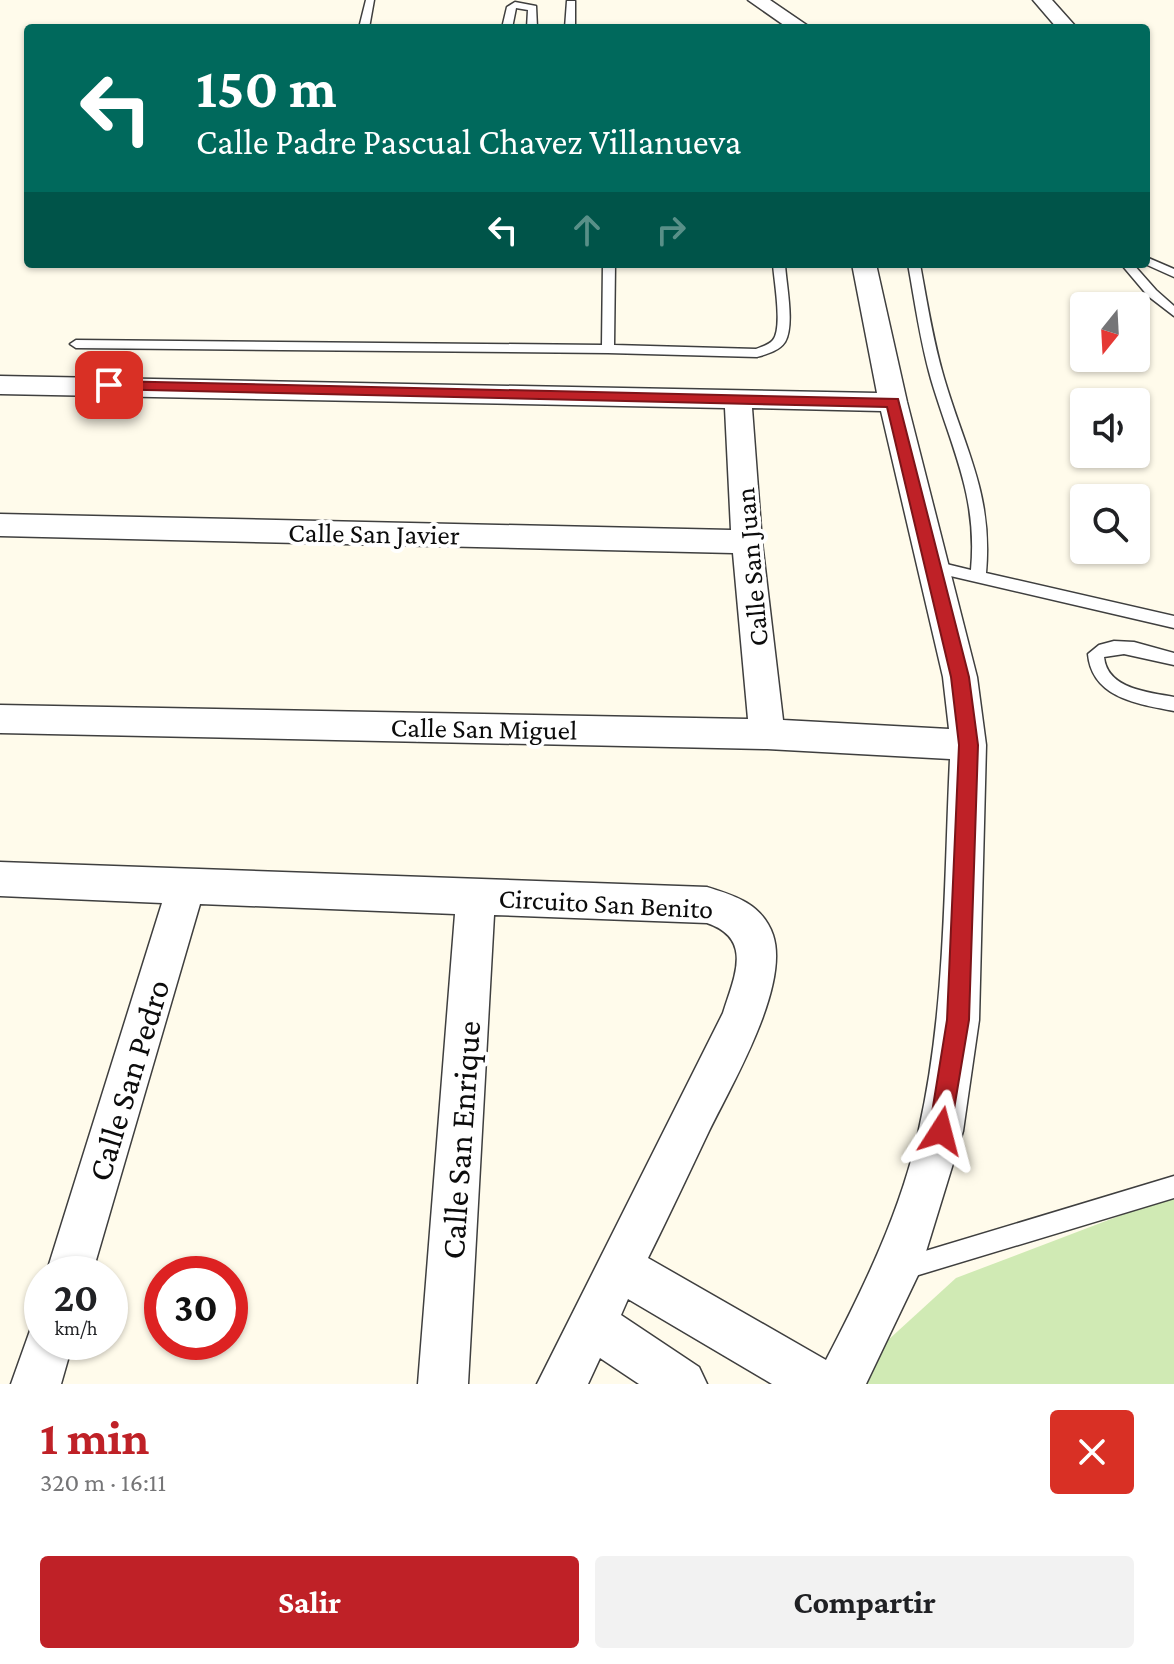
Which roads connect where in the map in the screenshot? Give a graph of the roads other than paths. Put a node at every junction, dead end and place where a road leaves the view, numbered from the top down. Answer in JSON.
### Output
{"nodes":[{"id":1,"x":370,"y":0,"type":"edge"},
{"id":2,"x":757,"y":0,"type":"edge"},
{"id":3,"x":1042,"y":0,"type":"edge"},
{"id":4,"x":571,"y":1,"type":"edge"},
{"id":5,"x":365,"y":24,"type":"edge"},
{"id":6,"x":508,"y":24,"type":"edge"},
{"id":7,"x":532,"y":24,"type":"edge"},
{"id":8,"x":570,"y":24,"type":"edge"},
{"id":9,"x":795,"y":24,"type":"edge"},
{"id":10,"x":1063,"y":24,"type":"edge"},
{"id":11,"x":1150,"y":262,"type":"edge"},
{"id":12,"x":609,"y":268,"type":"edge"},
{"id":13,"x":779,"y":268,"type":"edge"},
{"id":14,"x":865,"y":268,"type":"edge"},
{"id":15,"x":915,"y":268,"type":"edge"},
{"id":16,"x":1130,"y":268,"type":"edge"},
{"id":17,"x":1174,"y":273,"type":"edge"},
{"id":18,"x":1174,"y":312,"type":"edge"},
{"id":19,"x":76,"y":344,"type":"dead end"},
{"id":20,"x":608,"y":349,"type":"junction"},
{"id":21,"x":7,"y":384,"type":"edge"},
{"id":22,"x":738,"y":400,"type":"junction"},
{"id":23,"x":893,"y":402,"type":"junction"},
{"id":24,"x":0,"y":525,"type":"edge"},
{"id":25,"x":747,"y":542,"type":"junction"},
{"id":26,"x":934,"y":567,"type":"junction"},
{"id":27,"x":978,"y":577,"type":"junction"},
{"id":28,"x":1174,"y":622,"type":"edge"},
{"id":29,"x":1174,"y":659,"type":"edge"},
{"id":30,"x":1174,"y":704,"type":"edge"},
{"id":31,"x":0,"y":719,"type":"edge"},
{"id":32,"x":767,"y":734,"type":"junction"},
{"id":33,"x":968,"y":745,"type":"junction"},
{"id":34,"x":0,"y":879,"type":"edge"},
{"id":35,"x":186,"y":886,"type":"junction"},
{"id":36,"x":476,"y":897,"type":"junction"},
{"id":37,"x":1174,"y":1187,"type":"edge"},
{"id":38,"x":74,"y":1256,"type":"edge"},
{"id":39,"x":620,"y":1268,"type":"junction"},
{"id":40,"x":897,"y":1271,"type":"junction"},
{"id":41,"x":591,"y":1323,"type":"junction"},
{"id":42,"x":43,"y":1360,"type":"edge"},
{"id":43,"x":36,"y":1384,"type":"edge"},
{"id":44,"x":443,"y":1384,"type":"edge"},
{"id":45,"x":562,"y":1384,"type":"edge"},
{"id":46,"x":682,"y":1384,"type":"edge"},
{"id":47,"x":819,"y":1384,"type":"edge"},
{"id":48,"x":840,"y":1384,"type":"edge"}],
"edges":[{"from":1,"to":5,"type":"lane"},
{"from":2,"to":9,"type":"street"},
{"from":3,"to":10,"type":"street"},
{"from":4,"to":8,"type":"lane"},
{"from":6,"to":7,"type":"lane"},
{"from":11,"to":17,"type":"lane"},
{"from":12,"to":20,"type":"lane"},
{"from":13,"to":20,"type":"lane"},
{"from":14,"to":23,"type":"street"},
{"from":15,"to":27,"type":"lane"},
{"from":16,"to":18,"type":"lane"},
{"from":19,"to":20,"type":"lane"},
{"from":21,"to":22,"type":"street"},
{"from":22,"to":23,"type":"street"},
{"from":22,"to":25,"type":"street","name":"Calle San Juan"},
{"from":23,"to":26,"type":"street"},
{"from":24,"to":25,"type":"street","name":"Calle San Javier"},
{"from":25,"to":32,"type":"street","name":"Calle San Juan"},
{"from":26,"to":27,"type":"lane"},
{"from":26,"to":33,"type":"street"},
{"from":27,"to":28,"type":"lane"},
{"from":29,"to":30,"type":"lane"},
{"from":31,"to":32,"type":"street","name":"Calle San Miguel"},
{"from":32,"to":33,"type":"street","name":"Calle San Miguel"},
{"from":33,"to":40,"type":"street"},
{"from":34,"to":35,"type":"street","name":"Circuito San Benito"},
{"from":35,"to":36,"type":"street","name":"Circuito San Benito"},
{"from":35,"to":38,"type":"street","name":"Calle San Pedro"},
{"from":36,"to":39,"type":"street","name":"Circuito San Benito"},
{"from":36,"to":44,"type":"street","name":"Calle San Enrique"},
{"from":37,"to":40,"type":"lane"},
{"from":39,"to":41,"type":"street","name":"Circuito San Benito"},
{"from":39,"to":47,"type":"street"},
{"from":40,"to":48,"type":"street"},
{"from":41,"to":45,"type":"street","name":"Circuito San Benito"},
{"from":41,"to":46,"type":"street"},
{"from":42,"to":43,"type":"street"}]}
